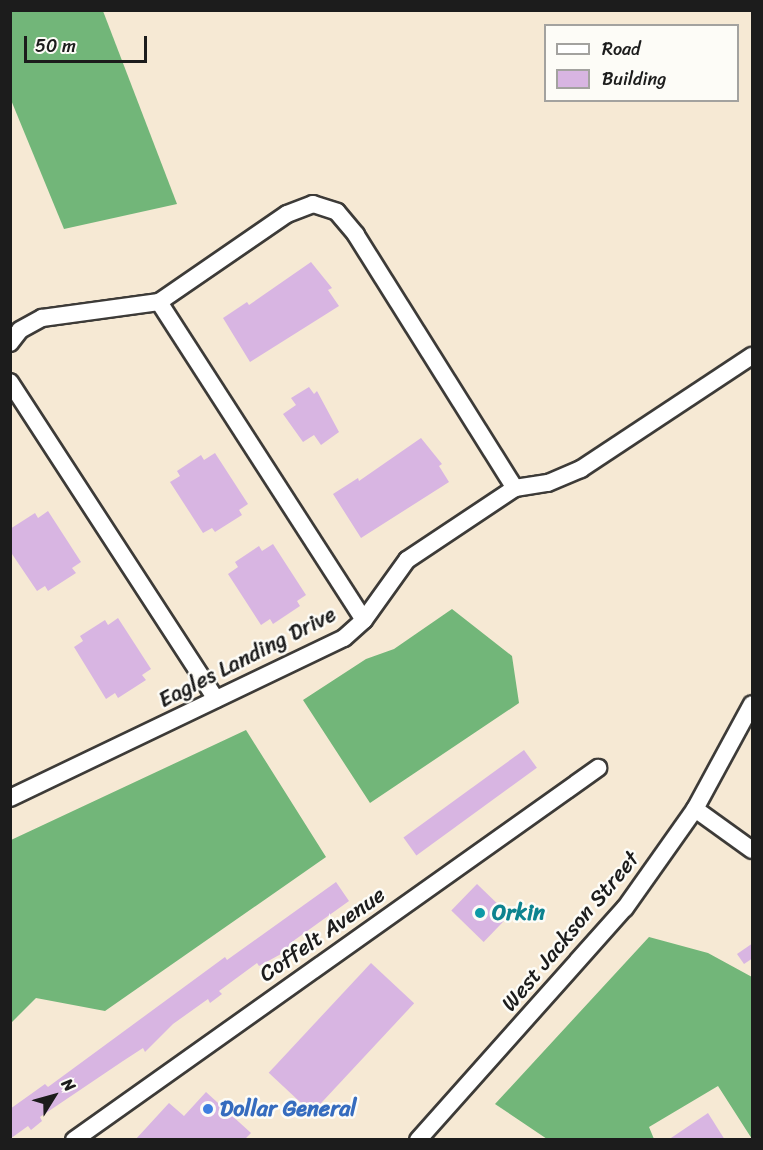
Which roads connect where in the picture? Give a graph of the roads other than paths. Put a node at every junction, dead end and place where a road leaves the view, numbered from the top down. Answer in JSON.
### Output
{"nodes":[{"id":1,"x":159,"y":302,"type":"junction"},
{"id":2,"x":10,"y":343,"type":"edge"},
{"id":3,"x":753,"y":356,"type":"edge"},
{"id":4,"x":10,"y":382,"type":"edge"},
{"id":5,"x":515,"y":488,"type":"junction"},
{"id":6,"x":364,"y":620,"type":"junction"},
{"id":7,"x":216,"y":699,"type":"junction"},
{"id":8,"x":753,"y":704,"type":"edge"},
{"id":9,"x":598,"y":768,"type":"dead end"},
{"id":10,"x":10,"y":798,"type":"edge"},
{"id":11,"x":695,"y":809,"type":"junction"},
{"id":12,"x":753,"y":850,"type":"edge"},
{"id":13,"x":74,"y":1140,"type":"edge"},
{"id":14,"x":418,"y":1140,"type":"edge"}],
"edges":[{"from":1,"to":2,"type":"street"},
{"from":1,"to":5,"type":"street"},
{"from":1,"to":6,"type":"street"},
{"from":3,"to":5,"type":"street","name":"Eagles Landing Drive"},
{"from":4,"to":7,"type":"street"},
{"from":5,"to":6,"type":"street","name":"Eagles Landing Drive"},
{"from":6,"to":7,"type":"street","name":"Eagles Landing Drive"},
{"from":7,"to":10,"type":"street","name":"Eagles Landing Drive"},
{"from":8,"to":11,"type":"street","name":"West Jackson Street"},
{"from":9,"to":13,"type":"street","name":"Coffelt Avenue"},
{"from":11,"to":12,"type":"street"},
{"from":11,"to":14,"type":"street","name":"West Jackson Street"}]}
